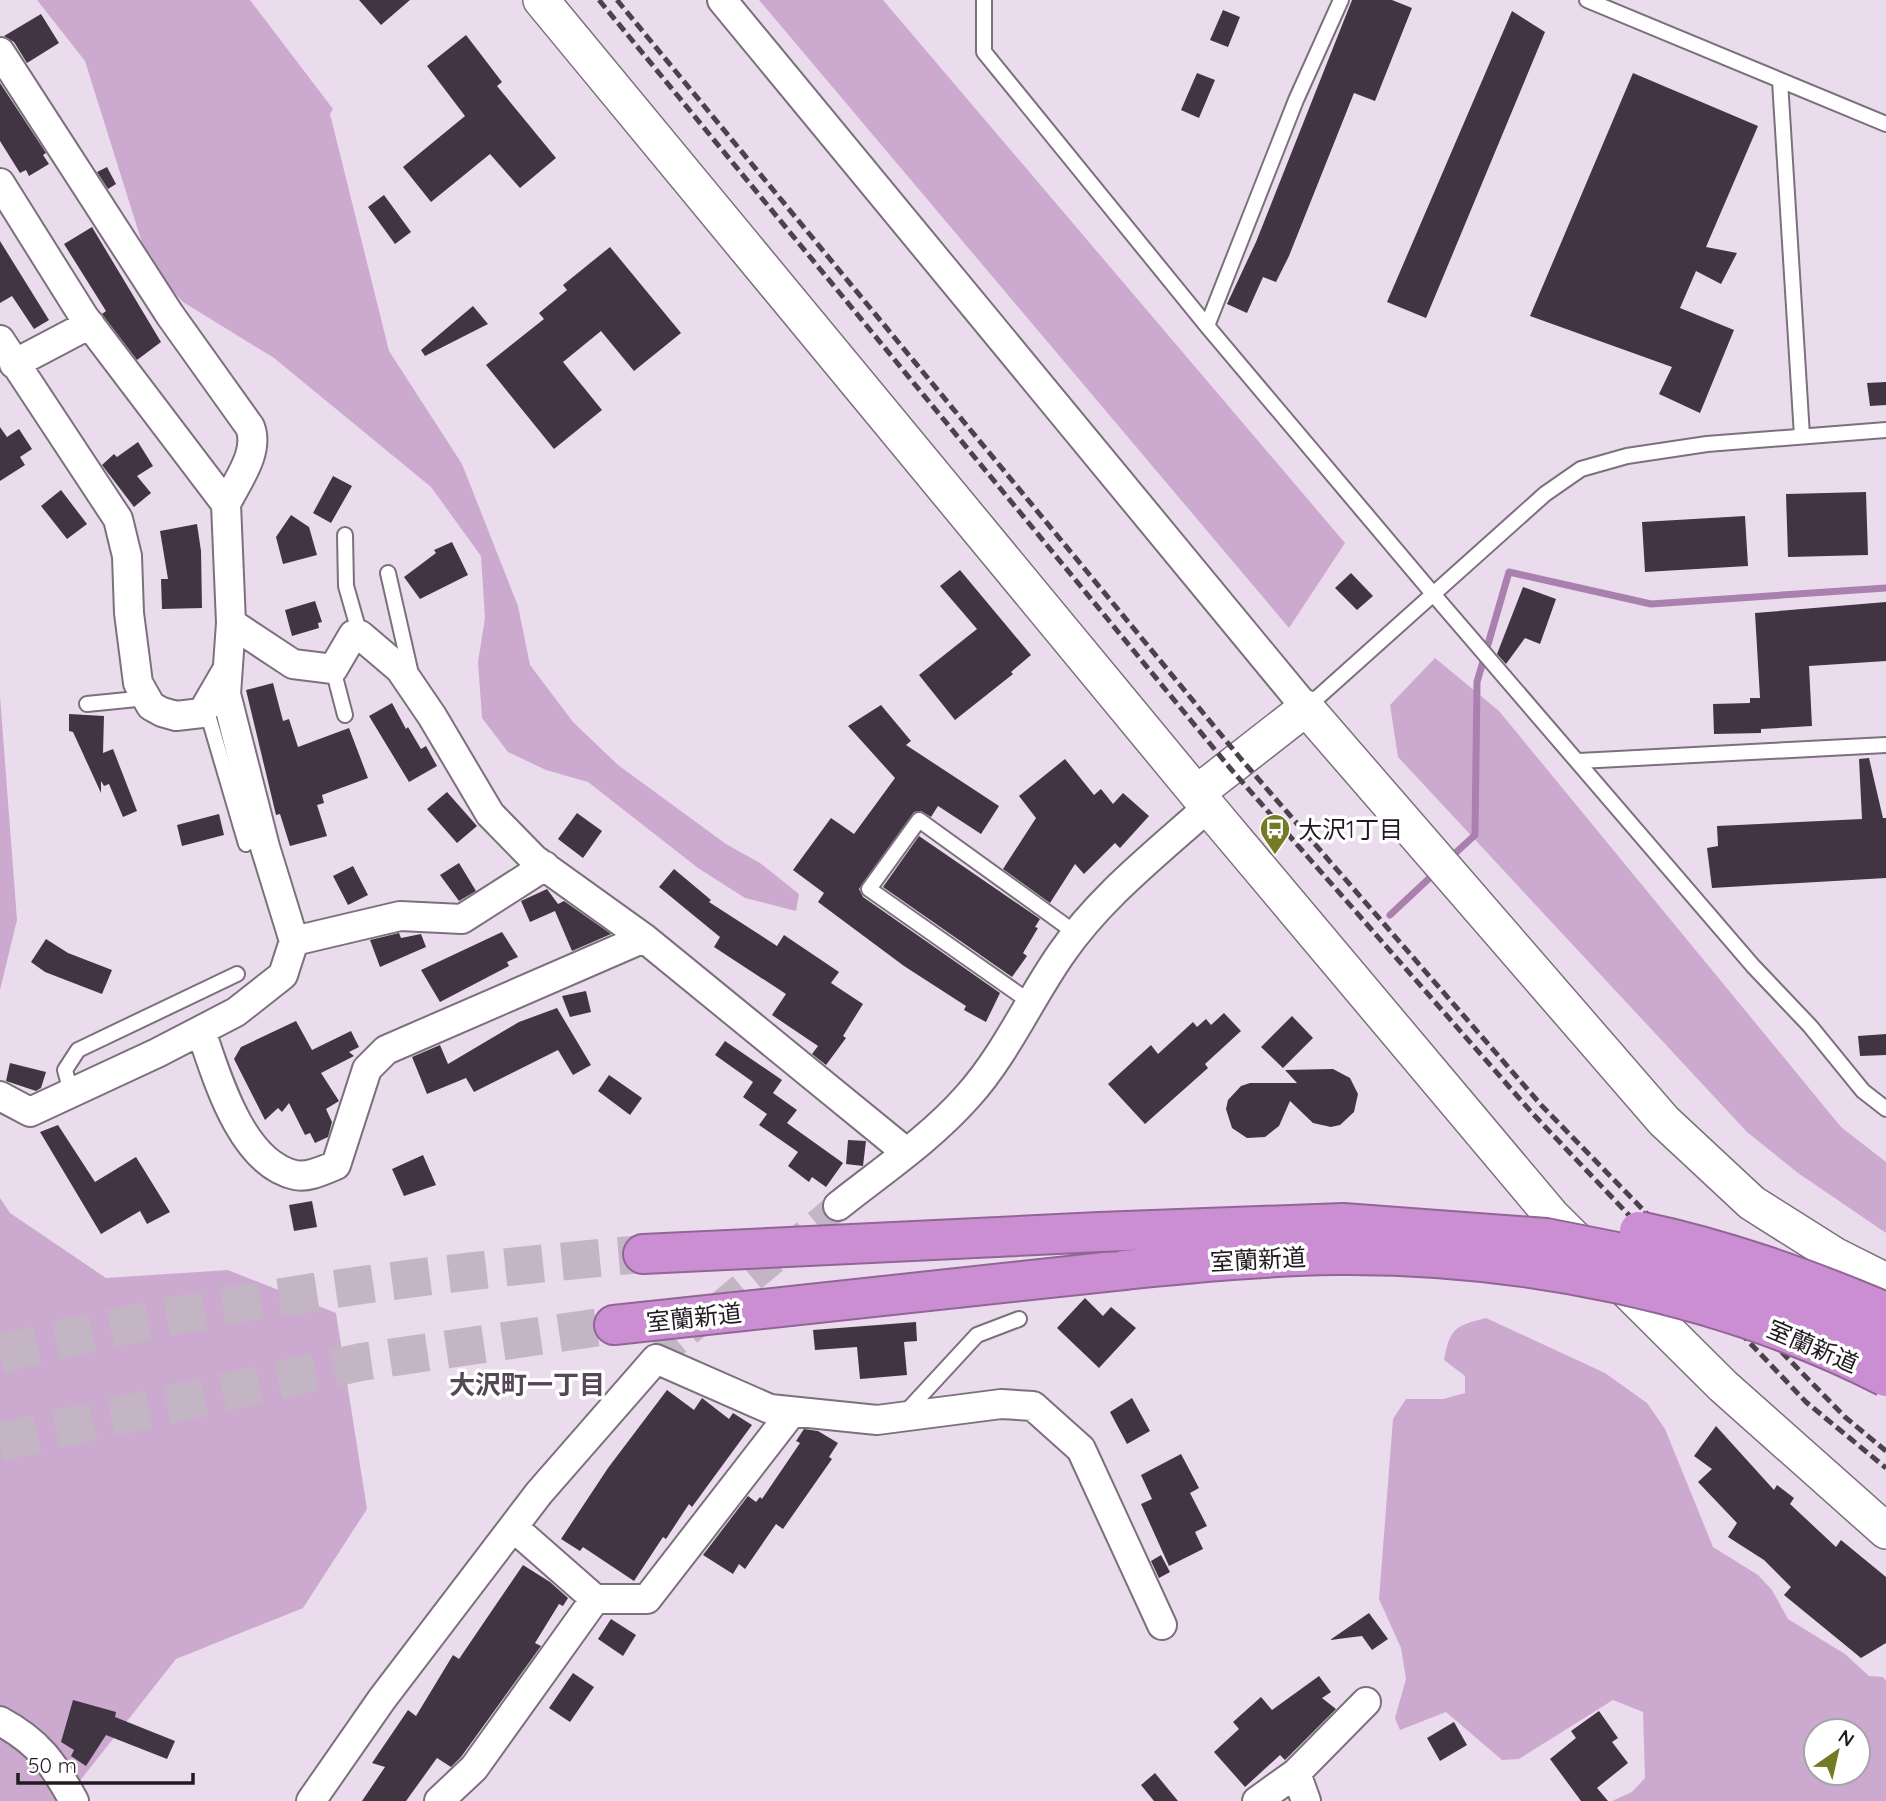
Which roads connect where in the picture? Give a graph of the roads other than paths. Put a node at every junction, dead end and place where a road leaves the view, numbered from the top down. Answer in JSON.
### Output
{"nodes":[{"id":1,"x":541,"y":0,"type":"edge"},
{"id":2,"x":722,"y":0,"type":"edge"},
{"id":3,"x":984,"y":0,"type":"edge"},
{"id":4,"x":1341,"y":0,"type":"edge"},
{"id":5,"x":1587,"y":0,"type":"edge"},
{"id":6,"x":1620,"y":7,"type":"edge"},
{"id":7,"x":0,"y":52,"type":"edge"},
{"id":8,"x":1780,"y":81,"type":"junction"},
{"id":9,"x":1886,"y":124,"type":"edge"},
{"id":10,"x":0,"y":183,"type":"edge"},
{"id":11,"x":90,"y":324,"type":"junction"},
{"id":12,"x":1207,"y":326,"type":"junction"},
{"id":13,"x":7,"y":352,"type":"edge"},
{"id":14,"x":1886,"y":430,"type":"edge"},
{"id":15,"x":1802,"y":436,"type":"junction"},
{"id":16,"x":226,"y":504,"type":"junction"},
{"id":17,"x":345,"y":535,"type":"dead end"},
{"id":18,"x":388,"y":573,"type":"dead end"},
{"id":19,"x":1434,"y":595,"type":"junction"},
{"id":20,"x":231,"y":623,"type":"junction"},
{"id":21,"x":360,"y":635,"type":"junction"},
{"id":22,"x":228,"y":668,"type":"junction"},
{"id":23,"x":333,"y":669,"type":"junction"},
{"id":24,"x":415,"y":691,"type":"junction"},
{"id":25,"x":147,"y":698,"type":"junction"},
{"id":26,"x":87,"y":704,"type":"dead end"},
{"id":27,"x":206,"y":707,"type":"junction"},
{"id":28,"x":1306,"y":708,"type":"junction"},
{"id":29,"x":345,"y":715,"type":"dead end"},
{"id":30,"x":1886,"y":745,"type":"edge"},
{"id":31,"x":1579,"y":761,"type":"junction"},
{"id":32,"x":1202,"y":800,"type":"junction"},
{"id":33,"x":246,"y":844,"type":"dead end"},
{"id":34,"x":545,"y":866,"type":"junction"},
{"id":35,"x":1077,"y":934,"type":"junction"},
{"id":36,"x":644,"y":938,"type":"junction"},
{"id":37,"x":295,"y":941,"type":"junction"},
{"id":38,"x":237,"y":974,"type":"dead end"},
{"id":39,"x":1030,"y":1002,"type":"junction"},
{"id":40,"x":201,"y":1031,"type":"junction"},
{"id":41,"x":71,"y":1092,"type":"junction"},
{"id":42,"x":0,"y":1096,"type":"edge"},
{"id":43,"x":1886,"y":1109,"type":"edge"},
{"id":44,"x":906,"y":1152,"type":"junction"},
{"id":45,"x":838,"y":1206,"type":"tunnel mouth"},
{"id":46,"x":1343,"y":1223,"type":"junction"},
{"id":47,"x":643,"y":1254,"type":"tunnel mouth"},
{"id":48,"x":1173,"y":1265,"type":"junction"},
{"id":49,"x":1886,"y":1280,"type":"edge"},
{"id":50,"x":1886,"y":1312,"type":"edge"},
{"id":51,"x":1019,"y":1319,"type":"dead end"},
{"id":52,"x":614,"y":1325,"type":"tunnel mouth"},
{"id":53,"x":1886,"y":1342,"type":"edge"},
{"id":54,"x":1886,"y":1377,"type":"edge"},
{"id":55,"x":1886,"y":1404,"type":"edge"},
{"id":56,"x":792,"y":1412,"type":"junction"},
{"id":57,"x":899,"y":1419,"type":"junction"},
{"id":58,"x":513,"y":1527,"type":"junction"},
{"id":59,"x":1886,"y":1531,"type":"edge"},
{"id":60,"x":595,"y":1600,"type":"junction"},
{"id":61,"x":1162,"y":1625,"type":"dead end"},
{"id":62,"x":1366,"y":1702,"type":"dead end"},
{"id":63,"x":0,"y":1721,"type":"edge"},
{"id":64,"x":1296,"y":1773,"type":"junction"},
{"id":65,"x":74,"y":1801,"type":"edge"},
{"id":66,"x":311,"y":1801,"type":"edge"},
{"id":67,"x":439,"y":1801,"type":"edge"},
{"id":68,"x":1256,"y":1801,"type":"edge"},
{"id":69,"x":1306,"y":1801,"type":"edge"}],
"edges":[{"from":1,"to":32,"type":"street"},
{"from":2,"to":28,"type":"street"},
{"from":3,"to":12,"type":"lane"},
{"from":4,"to":12,"type":"lane"},
{"from":5,"to":6,"type":"lane"},
{"from":6,"to":8,"type":"lane"},
{"from":7,"to":16,"type":"street"},
{"from":8,"to":9,"type":"lane"},
{"from":8,"to":15,"type":"lane"},
{"from":10,"to":11,"type":"street"},
{"from":11,"to":13,"type":"street"},
{"from":11,"to":16,"type":"street"},
{"from":12,"to":19,"type":"lane"},
{"from":13,"to":25,"type":"street"},
{"from":14,"to":15,"type":"lane"},
{"from":15,"to":19,"type":"lane"},
{"from":16,"to":20,"type":"street"},
{"from":17,"to":21,"type":"lane"},
{"from":18,"to":24,"type":"lane"},
{"from":19,"to":28,"type":"lane"},
{"from":19,"to":31,"type":"lane"},
{"from":20,"to":22,"type":"street"},
{"from":20,"to":23,"type":"street"},
{"from":21,"to":23,"type":"street"},
{"from":21,"to":24,"type":"street"},
{"from":22,"to":27,"type":"street"},
{"from":22,"to":37,"type":"street"},
{"from":23,"to":29,"type":"lane"},
{"from":24,"to":34,"type":"street"},
{"from":25,"to":26,"type":"lane"},
{"from":25,"to":27,"type":"street"},
{"from":27,"to":33,"type":"lane"},
{"from":28,"to":32,"type":"street"},
{"from":28,"to":49,"type":"street"},
{"from":30,"to":31,"type":"lane"},
{"from":31,"to":43,"type":"lane"},
{"from":32,"to":35,"type":"street"},
{"from":32,"to":59,"type":"street"},
{"from":34,"to":36,"type":"street"},
{"from":34,"to":37,"type":"street"},
{"from":35,"to":39,"type":"street"},
{"from":35,"to":39,"type":"lane"},
{"from":36,"to":40,"type":"street"},
{"from":36,"to":44,"type":"street"},
{"from":37,"to":40,"type":"street"},
{"from":38,"to":41,"type":"lane"},
{"from":39,"to":44,"type":"street"},
{"from":40,"to":41,"type":"street"},
{"from":41,"to":42,"type":"street"},
{"from":44,"to":45,"type":"street"},
{"from":46,"to":47,"type":"highway","name":"室蘭新道","bridge":true},
{"from":46,"to":50,"type":"highway","bridge":true},
{"from":46,"to":53,"type":"highway","name":"室蘭新道","bridge":true},
{"from":48,"to":52,"type":"highway","name":"室蘭新道","bridge":true},
{"from":48,"to":54,"type":"highway","name":"室蘭新道","bridge":true},
{"from":48,"to":55,"type":"highway","bridge":true},
{"from":51,"to":57,"type":"lane"},
{"from":56,"to":57,"type":"street"},
{"from":56,"to":58,"type":"street"},
{"from":56,"to":60,"type":"street"},
{"from":57,"to":61,"type":"street"},
{"from":58,"to":60,"type":"street"},
{"from":58,"to":66,"type":"street"},
{"from":60,"to":67,"type":"street"},
{"from":62,"to":64,"type":"street"},
{"from":63,"to":65,"type":"street"},
{"from":64,"to":68,"type":"street"},
{"from":64,"to":69,"type":"street"}]}
